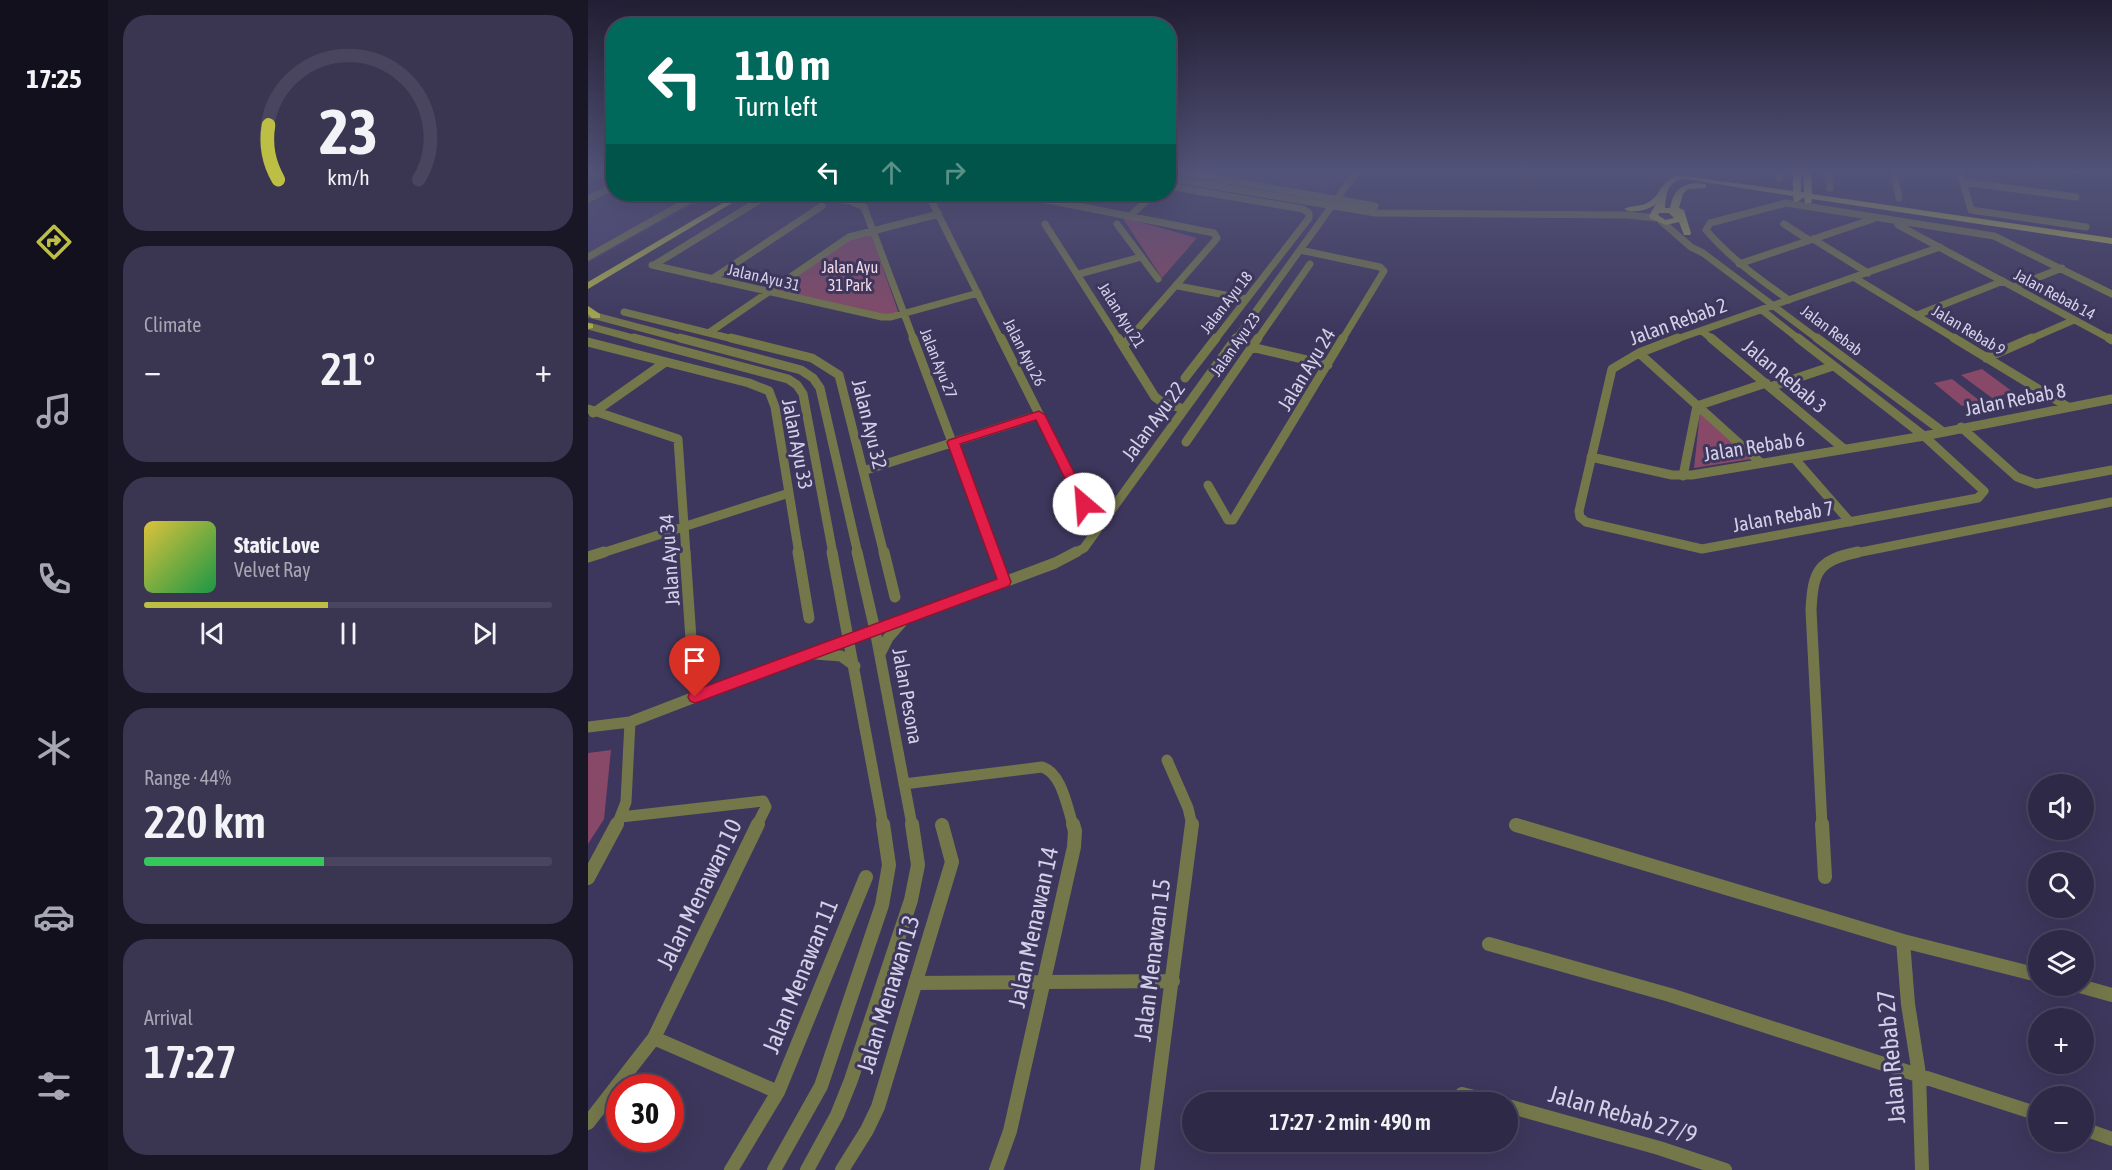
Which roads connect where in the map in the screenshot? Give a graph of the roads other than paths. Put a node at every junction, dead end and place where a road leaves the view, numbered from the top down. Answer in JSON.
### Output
{"nodes":[{"id":1,"x":644,"y":226,"type":"edge"},
{"id":2,"x":677,"y":226,"type":"edge"},
{"id":3,"x":690,"y":226,"type":"edge"},
{"id":4,"x":718,"y":226,"type":"edge"},
{"id":5,"x":792,"y":226,"type":"edge"},
{"id":6,"x":870,"y":226,"type":"edge"},
{"id":7,"x":893,"y":226,"type":"edge"},
{"id":8,"x":945,"y":226,"type":"edge"},
{"id":9,"x":1046,"y":226,"type":"edge"},
{"id":10,"x":1118,"y":226,"type":"edge"},
{"id":11,"x":1180,"y":226,"type":"edge"},
{"id":12,"x":1303,"y":226,"type":"edge"},
{"id":13,"x":1318,"y":226,"type":"edge"},
{"id":14,"x":1662,"y":226,"type":"edge"},
{"id":15,"x":1672,"y":226,"type":"edge"},
{"id":16,"x":1679,"y":226,"type":"edge"},
{"id":17,"x":1683,"y":226,"type":"edge"},
{"id":18,"x":1709,"y":226,"type":"edge"},
{"id":19,"x":1787,"y":226,"type":"edge"},
{"id":20,"x":1854,"y":226,"type":"edge"},
{"id":21,"x":1900,"y":226,"type":"edge"},
{"id":22,"x":1926,"y":226,"type":"edge"},
{"id":23,"x":2000,"y":226,"type":"edge"},
{"id":24,"x":2000,"y":226,"type":"edge"},
{"id":25,"x":2077,"y":226,"type":"edge"},
{"id":26,"x":2086,"y":227,"type":"dead end"},
{"id":27,"x":2112,"y":230,"type":"edge"},
{"id":28,"x":872,"y":231,"type":"junction"},
{"id":29,"x":1683,"y":234,"type":"junction"},
{"id":30,"x":2075,"y":238,"type":"junction"},
{"id":31,"x":1811,"y":240,"type":"junction"},
{"id":32,"x":2112,"y":241,"type":"edge"},
{"id":33,"x":1940,"y":247,"type":"junction"},
{"id":34,"x":2112,"y":249,"type":"edge"},
{"id":35,"x":1300,"y":250,"type":"junction"},
{"id":36,"x":588,"y":257,"type":"edge"},
{"id":37,"x":1141,"y":257,"type":"junction"},
{"id":38,"x":1310,"y":264,"type":"dead end"},
{"id":39,"x":1739,"y":264,"type":"junction"},
{"id":40,"x":2062,"y":268,"type":"junction"},
{"id":41,"x":1868,"y":273,"type":"junction"},
{"id":42,"x":1079,"y":274,"type":"junction"},
{"id":43,"x":588,"y":277,"type":"edge"},
{"id":44,"x":602,"y":278,"type":"junction"},
{"id":45,"x":1855,"y":278,"type":"junction"},
{"id":46,"x":712,"y":279,"type":"junction"},
{"id":47,"x":1158,"y":279,"type":"dead end"},
{"id":48,"x":2003,"y":281,"type":"junction"},
{"id":49,"x":588,"y":286,"type":"edge"},
{"id":50,"x":1178,"y":286,"type":"junction"},
{"id":51,"x":2014,"y":287,"type":"junction"},
{"id":52,"x":769,"y":292,"type":"junction"},
{"id":53,"x":978,"y":293,"type":"junction"},
{"id":54,"x":588,"y":294,"type":"edge"},
{"id":55,"x":2112,"y":294,"type":"edge"},
{"id":56,"x":1246,"y":299,"type":"junction"},
{"id":57,"x":1789,"y":300,"type":"junction"},
{"id":58,"x":1774,"y":306,"type":"junction"},
{"id":59,"x":1762,"y":310,"type":"junction"},
{"id":60,"x":624,"y":312,"type":"dead end"},
{"id":61,"x":591,"y":313,"type":"edge"},
{"id":62,"x":903,"y":314,"type":"junction"},
{"id":63,"x":1917,"y":315,"type":"junction"},
{"id":64,"x":2074,"y":320,"type":"junction"},
{"id":65,"x":588,"y":326,"type":"edge"},
{"id":66,"x":1702,"y":331,"type":"junction"},
{"id":67,"x":710,"y":333,"type":"junction"},
{"id":68,"x":2112,"y":340,"type":"edge"},
{"id":69,"x":588,"y":342,"type":"edge"},
{"id":70,"x":1123,"y":346,"type":"junction"},
{"id":71,"x":1251,"y":347,"type":"junction"},
{"id":72,"x":1639,"y":353,"type":"junction"},
{"id":73,"x":1986,"y":358,"type":"junction"},
{"id":74,"x":664,"y":363,"type":"junction"},
{"id":75,"x":1328,"y":365,"type":"junction"},
{"id":76,"x":1833,"y":366,"type":"junction"},
{"id":77,"x":1185,"y":378,"type":"dead end"},
{"id":78,"x":1768,"y":385,"type":"junction"},
{"id":79,"x":2112,"y":399,"type":"edge"},
{"id":80,"x":1696,"y":406,"type":"junction"},
{"id":81,"x":2068,"y":407,"type":"junction"},
{"id":82,"x":1184,"y":409,"type":"junction"},
{"id":83,"x":591,"y":412,"type":"edge"},
{"id":84,"x":1039,"y":415,"type":"junction"},
{"id":85,"x":1961,"y":427,"type":"junction"},
{"id":86,"x":1942,"y":431,"type":"junction"},
{"id":87,"x":1924,"y":436,"type":"junction"},
{"id":88,"x":953,"y":442,"type":"junction"},
{"id":89,"x":1186,"y":442,"type":"dead end"},
{"id":90,"x":1844,"y":449,"type":"junction"},
{"id":91,"x":1591,"y":457,"type":"junction"},
{"id":92,"x":1794,"y":458,"type":"junction"},
{"id":93,"x":1761,"y":464,"type":"junction"},
{"id":94,"x":2112,"y":470,"type":"edge"},
{"id":95,"x":863,"y":471,"type":"junction"},
{"id":96,"x":1683,"y":476,"type":"junction"},
{"id":97,"x":1208,"y":485,"type":"dead end"},
{"id":98,"x":789,"y":493,"type":"junction"},
{"id":99,"x":2112,"y":502,"type":"edge"},
{"id":100,"x":1084,"y":504,"type":"dead end"},
{"id":101,"x":1586,"y":522,"type":"joint"},
{"id":102,"x":1850,"y":522,"type":"junction"},
{"id":103,"x":685,"y":526,"type":"junction"},
{"id":104,"x":588,"y":557,"type":"edge"},
{"id":105,"x":1005,"y":582,"type":"junction"},
{"id":106,"x":895,"y":597,"type":"dead end"},
{"id":107,"x":809,"y":618,"type":"dead end"},
{"id":108,"x":907,"y":618,"type":"junction"},
{"id":109,"x":875,"y":630,"type":"junction"},
{"id":110,"x":849,"y":639,"type":"junction"},
{"id":111,"x":809,"y":654,"type":"junction"},
{"id":112,"x":880,"y":654,"type":"junction"},
{"id":113,"x":855,"y":666,"type":"junction"},
{"id":114,"x":695,"y":697,"type":"junction"},
{"id":115,"x":630,"y":722,"type":"junction"},
{"id":116,"x":588,"y":727,"type":"edge"},
{"id":117,"x":1167,"y":760,"type":"dead end"},
{"id":118,"x":904,"y":784,"type":"junction"},
{"id":119,"x":621,"y":817,"type":"junction"},
{"id":120,"x":942,"y":825,"type":"dead end"},
{"id":121,"x":1516,"y":825,"type":"dead end"},
{"id":122,"x":1824,"y":877,"type":"dead end"},
{"id":123,"x":588,"y":878,"type":"edge"},
{"id":124,"x":866,"y":878,"type":"dead end"},
{"id":125,"x":1903,"y":941,"type":"junction"},
{"id":126,"x":1489,"y":944,"type":"dead end"},
{"id":127,"x":2028,"y":972,"type":"edge"},
{"id":128,"x":1045,"y":980,"type":"junction"},
{"id":129,"x":1173,"y":981,"type":"junction"},
{"id":130,"x":915,"y":983,"type":"junction"},
{"id":131,"x":2094,"y":990,"type":"edge"},
{"id":132,"x":2112,"y":995,"type":"edge"},
{"id":133,"x":654,"y":1038,"type":"junction"},
{"id":134,"x":1918,"y":1074,"type":"junction"},
{"id":135,"x":778,"y":1092,"type":"junction"},
{"id":136,"x":1518,"y":1109,"type":"edge"},
{"id":137,"x":2028,"y":1111,"type":"edge"},
{"id":138,"x":588,"y":1123,"type":"edge"},
{"id":139,"x":2094,"y":1133,"type":"edge"},
{"id":140,"x":2112,"y":1139,"type":"edge"},
{"id":141,"x":731,"y":1170,"type":"edge"},
{"id":142,"x":774,"y":1170,"type":"edge"},
{"id":143,"x":807,"y":1170,"type":"edge"},
{"id":144,"x":842,"y":1170,"type":"edge"},
{"id":145,"x":996,"y":1170,"type":"edge"},
{"id":146,"x":1147,"y":1170,"type":"edge"},
{"id":147,"x":1725,"y":1170,"type":"edge"},
{"id":148,"x":1922,"y":1170,"type":"edge"}],
"edges":[{"from":1,"to":36,"type":"street"},
{"from":2,"to":43,"type":"main road"},
{"from":3,"to":44,"type":"main road"},
{"from":4,"to":46,"type":"street","name":"Jalan Ayu 31"},
{"from":5,"to":46,"type":"street"},
{"from":6,"to":28,"type":"street","name":"Jalan Ayu 27"},
{"from":7,"to":28,"type":"street"},
{"from":8,"to":53,"type":"street","name":"Jalan Ayu 26"},
{"from":9,"to":42,"type":"street","name":"Jalan Ayu 21"},
{"from":10,"to":37,"type":"street"},
{"from":11,"to":50,"type":"street"},
{"from":12,"to":56,"type":"street","name":"Jalan Ayu 18"},
{"from":13,"to":35,"type":"street","name":"Jalan Ayu 22"},
{"from":14,"to":29,"type":"street"},
{"from":15,"to":29,"type":"street","name":"Jalan Rebab"},
{"from":16,"to":29,"type":"street","name":"Jalan Rebab"},
{"from":17,"to":29,"type":"main road"},
{"from":18,"to":39,"type":"street"},
{"from":19,"to":31,"type":"street"},
{"from":20,"to":31,"type":"street"},
{"from":21,"to":33,"type":"street","name":"Jalan Rebab 14"},
{"from":22,"to":40,"type":"street"},
{"from":23,"to":30,"type":"main road"},
{"from":24,"to":30,"type":"main road"},
{"from":25,"to":26,"type":"street"},
{"from":27,"to":30,"type":"main road"},
{"from":28,"to":52,"type":"street"},
{"from":28,"to":62,"type":"street","name":"Jalan Ayu 27"},
{"from":29,"to":58,"type":"street","name":"Jalan Rebab"},
{"from":30,"to":32,"type":"main road"},
{"from":30,"to":34,"type":"main road"},
{"from":31,"to":39,"type":"street"},
{"from":31,"to":41,"type":"street"},
{"from":33,"to":41,"type":"street","name":"Jalan Rebab 2"},
{"from":33,"to":48,"type":"street","name":"Jalan Rebab 14"},
{"from":35,"to":75,"type":"street","name":"Jalan Ayu 24"},
{"from":35,"to":82,"type":"street","name":"Jalan Ayu 22"},
{"from":37,"to":42,"type":"street"},
{"from":37,"to":47,"type":"street"},
{"from":38,"to":71,"type":"street","name":"Jalan Ayu 23"},
{"from":39,"to":57,"type":"street"},
{"from":40,"to":51,"type":"street"},
{"from":40,"to":55,"type":"street"},
{"from":41,"to":45,"type":"street","name":"Jalan Rebab 2"},
{"from":42,"to":70,"type":"street","name":"Jalan Ayu 21"},
{"from":44,"to":49,"type":"main road"},
{"from":44,"to":54,"type":"main road"},
{"from":45,"to":57,"type":"street","name":"Jalan Rebab 2"},
{"from":45,"to":63,"type":"street","name":"Jalan Rebab 9"},
{"from":46,"to":52,"type":"street","name":"Jalan Ayu 31"},
{"from":48,"to":51,"type":"street","name":"Jalan Rebab 14"},
{"from":48,"to":63,"type":"street"},
{"from":50,"to":56,"type":"street"},
{"from":50,"to":70,"type":"street"},
{"from":51,"to":64,"type":"street","name":"Jalan Rebab 14"},
{"from":52,"to":62,"type":"street","name":"Jalan Ayu 31"},
{"from":52,"to":67,"type":"street"},
{"from":53,"to":62,"type":"street","name":"Jalan Ayu 31"},
{"from":53,"to":84,"type":"street","name":"Jalan Ayu 26"},
{"from":56,"to":77,"type":"street","name":"Jalan Ayu 18"},
{"from":57,"to":58,"type":"street","name":"Jalan Rebab 2"},
{"from":58,"to":59,"type":"street","name":"Jalan Rebab 2"},
{"from":58,"to":86,"type":"street","name":"Jalan Rebab"},
{"from":59,"to":66,"type":"street","name":"Jalan Rebab 2"},
{"from":59,"to":76,"type":"street"},
{"from":60,"to":67,"type":"street","name":"Jalan Ayu 32"},
{"from":61,"to":109,"type":"street","name":"Jalan Pesona"},
{"from":62,"to":88,"type":"street","name":"Jalan Ayu 27"},
{"from":63,"to":73,"type":"street","name":"Jalan Rebab 9"},
{"from":64,"to":68,"type":"street","name":"Jalan Rebab 14"},
{"from":64,"to":73,"type":"street"},
{"from":65,"to":110,"type":"street"},
{"from":66,"to":72,"type":"street","name":"Jalan Rebab 2"},
{"from":66,"to":78,"type":"street","name":"Jalan Rebab 3"},
{"from":67,"to":95,"type":"street","name":"Jalan Ayu 32"},
{"from":69,"to":74,"type":"street","name":"Jalan Ayu 33"},
{"from":70,"to":82,"type":"street","name":"Jalan Ayu 21"},
{"from":71,"to":75,"type":"street"},
{"from":71,"to":89,"type":"street","name":"Jalan Ayu 23"},
{"from":72,"to":80,"type":"street"},
{"from":72,"to":91,"type":"street","name":"Jalan Rebab 2"},
{"from":73,"to":81,"type":"street","name":"Jalan Rebab 9"},
{"from":74,"to":83,"type":"street"},
{"from":74,"to":98,"type":"street","name":"Jalan Ayu 33"},
{"from":75,"to":97,"type":"street","name":"Jalan Ayu 24"},
{"from":76,"to":78,"type":"street"},
{"from":76,"to":87,"type":"street"},
{"from":78,"to":80,"type":"street"},
{"from":78,"to":90,"type":"street","name":"Jalan Rebab 3"},
{"from":79,"to":81,"type":"street","name":"Jalan Rebab 8"},
{"from":80,"to":93,"type":"street"},
{"from":80,"to":96,"type":"street"},
{"from":81,"to":85,"type":"street","name":"Jalan Rebab 8"},
{"from":82,"to":105,"type":"street","name":"Jalan Ayu 22"},
{"from":83,"to":103,"type":"street","name":"Jalan Ayu 34"},
{"from":84,"to":88,"type":"street"},
{"from":84,"to":100,"type":"street","name":"Jalan Ayu 26"},
{"from":85,"to":86,"type":"street","name":"Jalan Rebab 8"},
{"from":85,"to":94,"type":"street"},
{"from":86,"to":87,"type":"street","name":"Jalan Rebab 8"},
{"from":87,"to":90,"type":"street","name":"Jalan Rebab 6"},
{"from":87,"to":102,"type":"street","name":"Jalan Rebab 7"},
{"from":88,"to":95,"type":"street"},
{"from":88,"to":105,"type":"street","name":"Jalan Ayu 27"},
{"from":90,"to":92,"type":"street","name":"Jalan Rebab 6"},
{"from":91,"to":96,"type":"street","name":"Jalan Rebab 6"},
{"from":91,"to":101,"type":"street","name":"Jalan Rebab 2"},
{"from":92,"to":93,"type":"street","name":"Jalan Rebab 6"},
{"from":92,"to":102,"type":"street"},
{"from":93,"to":96,"type":"street","name":"Jalan Rebab 6"},
{"from":95,"to":106,"type":"street","name":"Jalan Ayu 32"},
{"from":98,"to":103,"type":"street"},
{"from":98,"to":107,"type":"street","name":"Jalan Ayu 33"},
{"from":99,"to":122,"type":"street"},
{"from":101,"to":102,"type":"street","name":"Jalan Rebab 7"},
{"from":103,"to":104,"type":"street"},
{"from":103,"to":114,"type":"street","name":"Jalan Ayu 34"},
{"from":105,"to":108,"type":"street","name":"Jalan Ayu 22"},
{"from":108,"to":109,"type":"street","name":"Jalan Ayu 22"},
{"from":108,"to":112,"type":"street"},
{"from":109,"to":110,"type":"street","name":"Jalan Ayu 22"},
{"from":109,"to":112,"type":"street","name":"Jalan Pesona"},
{"from":110,"to":111,"type":"street","name":"Jalan Ayu 22"},
{"from":110,"to":113,"type":"street"},
{"from":111,"to":113,"type":"street"},
{"from":111,"to":114,"type":"street","name":"Jalan Ayu 22"},
{"from":112,"to":118,"type":"street","name":"Jalan Pesona"},
{"from":113,"to":142,"type":"street"},
{"from":114,"to":115,"type":"street"},
{"from":115,"to":116,"type":"street"},
{"from":115,"to":119,"type":"street"},
{"from":117,"to":129,"type":"street","name":"Jalan Menawan 15"},
{"from":118,"to":128,"type":"street","name":"Jalan Menawan 14"},
{"from":118,"to":143,"type":"street","name":"Jalan Pesona"},
{"from":119,"to":123,"type":"street"},
{"from":119,"to":133,"type":"street","name":"Jalan Menawan 10"},
{"from":120,"to":130,"type":"street","name":"Jalan Menawan 13"},
{"from":121,"to":125,"type":"street"},
{"from":124,"to":135,"type":"street","name":"Jalan Menawan 11"},
{"from":125,"to":127,"type":"street"},
{"from":125,"to":134,"type":"street","name":"Jalan Rebab 27"},
{"from":126,"to":134,"type":"street"},
{"from":128,"to":129,"type":"street"},
{"from":128,"to":130,"type":"street"},
{"from":128,"to":145,"type":"street","name":"Jalan Menawan 14"},
{"from":129,"to":146,"type":"street","name":"Jalan Menawan 15"},
{"from":130,"to":144,"type":"street","name":"Jalan Menawan 13"},
{"from":131,"to":132,"type":"street"},
{"from":133,"to":135,"type":"street"},
{"from":133,"to":138,"type":"street","name":"Jalan Menawan 10"},
{"from":134,"to":137,"type":"street"},
{"from":134,"to":148,"type":"street","name":"Jalan Rebab 27"},
{"from":135,"to":141,"type":"street","name":"Jalan Menawan 11"},
{"from":136,"to":147,"type":"street","name":"Jalan Rebab 27/9"},
{"from":139,"to":140,"type":"street"}]}
